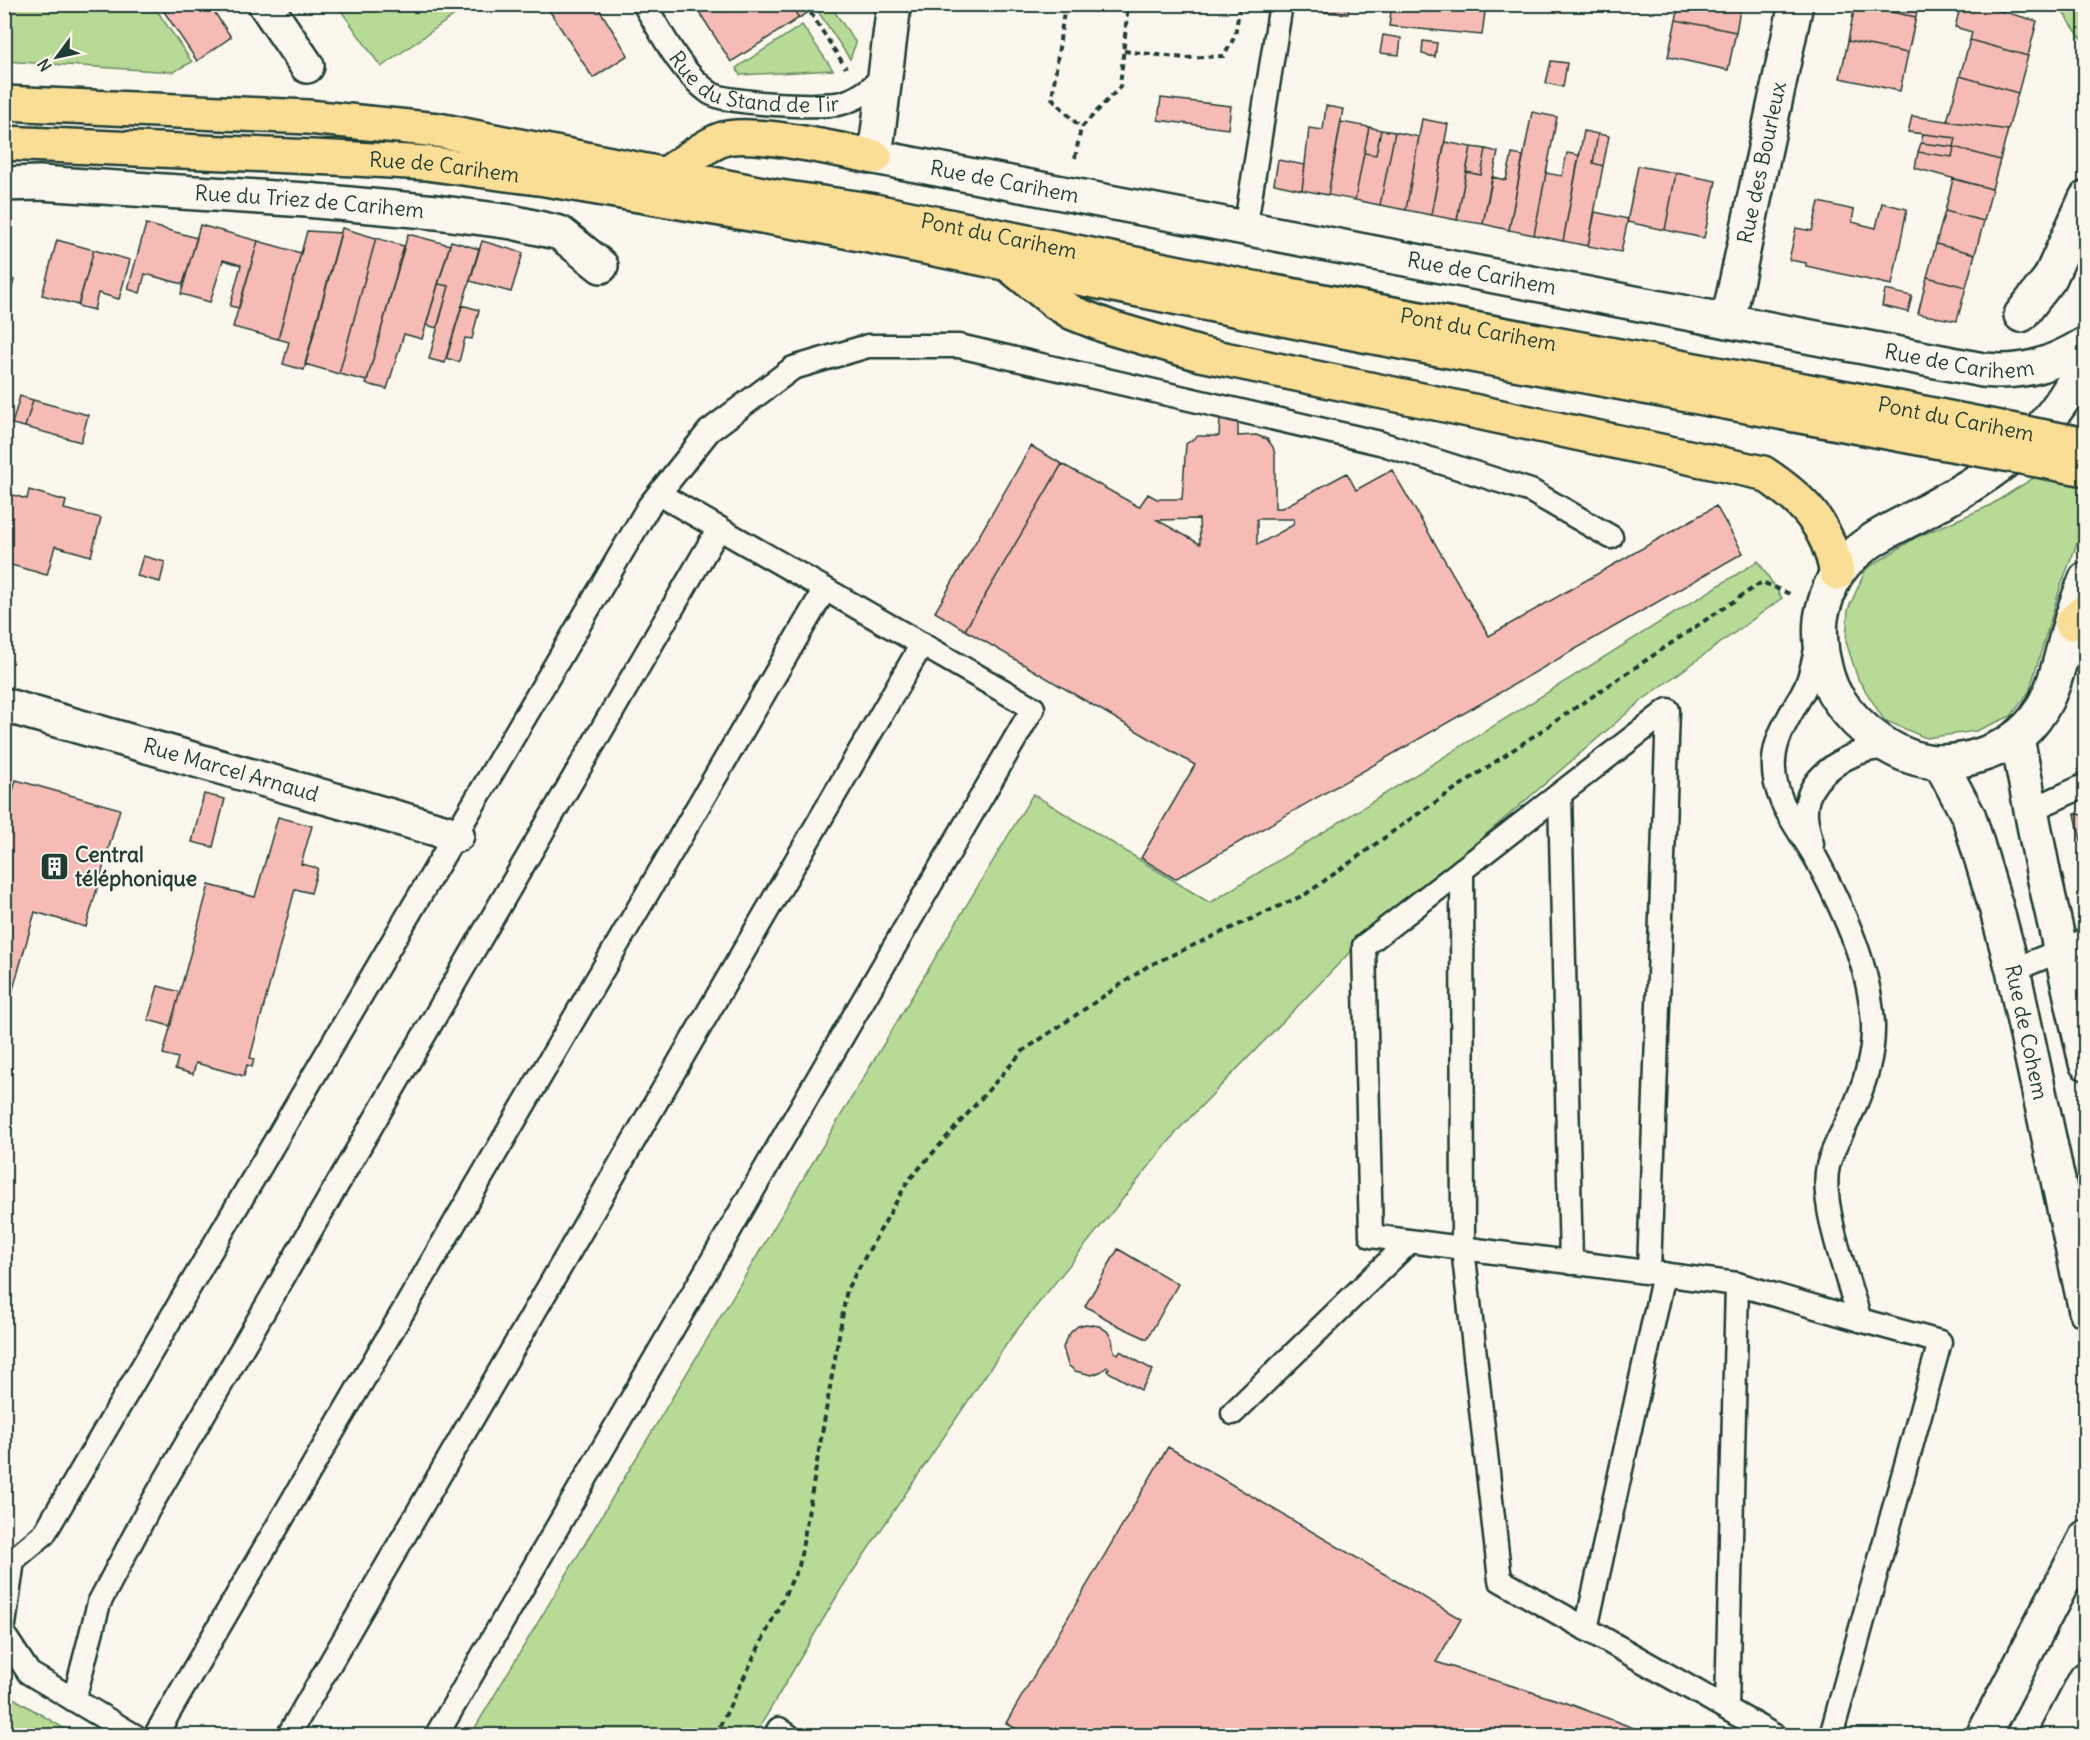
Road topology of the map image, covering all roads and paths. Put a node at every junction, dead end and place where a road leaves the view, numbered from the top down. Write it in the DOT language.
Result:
graph roads {
  1 [pos="265,4"];
  2 [pos="644,4"];
  3 [pos="805,4"];
  4 [pos="894,4"];
  5 [pos="1065,4"];
  6 [pos="1128,4"];
  7 [pos="1240,4"];
  8 [pos="1281,4"];
  9 [pos="1796,4"];
  10 [pos="1124,51"];
  11 [pos="307,66"];
  12 [pos="886,72"];
  13 [pos="863,94"];
  14 [pos="4,104"];
  15 [pos="1081,128"];
  16 [pos="4,143"];
  17 [pos="875,158"];
  18 [pos="666,174"];
  19 [pos="4,184"];
  20 [pos="1066,194"];
  21 [pos="2085,198"];
  22 [pos="874,224"];
  23 [pos="1245,230"];
  24 [pos="1004,261"];
  25 [pos="601,266"];
  26 [pos="1256,301"];
  27 [pos="2021,315"];
  28 [pos="1728,321"];
  29 [pos="2085,344"];
  30 [pos="2085,356"];
  31 [pos="2085,445"];
  32 [pos="2085,470"];
  33 [pos="659,494"];
  34 [pos="718,528"];
  35 [pos="1611,537"];
  36 [pos="1837,573"];
  37 [pos="2085,579"];
  38 [pos="825,589"];
  39 [pos="1800,598"];
  40 [pos="2078,616"];
  41 [pos="1820,636"];
  42 [pos="922,644"];
  43 [pos="4,705"];
  44 [pos="2017,738"];
  45 [pos="1893,749"];
  46 [pos="1940,762"];
  47 [pos="2085,784"];
  48 [pos="1560,794"];
  49 [pos="2031,810"];
  50 [pos="457,835"];
  51 [pos="1816,860"];
  52 [pos="1462,870"];
  53 [pos="2074,946"];
  54 [pos="2013,970"];
  55 [pos="2085,1063"];
  56 [pos="1409,1242"];
  57 [pos="1463,1248"];
  58 [pos="2080,1257"];
  59 [pos="1571,1263"];
  60 [pos="1657,1273"];
  61 [pos="1737,1284"];
  62 [pos="2085,1311"];
  63 [pos="1860,1320"];
  64 [pos="1233,1413"];
  65 [pos="2084,1544"];
  66 [pos="9,1562"];
  67 [pos="4,1625"];
  68 [pos="1586,1629"];
  69 [pos="4,1635"];
  70 [pos="2085,1679"];
  71 [pos="74,1700"];
  72 [pos="1727,1708"];
  73 [pos="135,1736"];
  74 [pos="155,1736"];
  75 [pos="288,1736"];
  76 [pos="436,1736"];
  77 [pos="715,1736"];
  78 [pos="775,1736"];
  79 [pos="789,1736"];
  80 [pos="1774,1736"];
  81 [pos="1831,1736"];
  82 [pos="1983,1736"];
  83 [pos="2056,1736"];
  1 -- 11 [label="street"];
  2 -- 13 [label="lane, Rue du Stand de Tir"];
  3 -- 13 [label="path"];
  4 -- 12 [label="street"];
  5 -- 15 [label="path"];
  6 -- 10 [label="path"];
  7 -- 10 [label="path"];
  8 -- 23 [label="lane"];
  9 -- 28 [label="street, Rue des Bourleux"];
  10 -- 15 [label="path"];
  12 -- 13 [label="lane, Rue du Stand de Tir"];
  12 -- 17 [label="street"];
  14 -- 18 [label="main road, Rue de Carihem"];
  15 -- 20 [label="path"];
  16 -- 22 [label="main road, Rue de Carihem"];
  17 -- 18 [label="main road"];
  17 -- 20 [label="street, Rue de Carihem"];
  18 -- 22 [label="main road, Rue de Carihem"];
  19 -- 25 [label="street, Rue du Triez de Carihem"];
  20 -- 23 [label="street, Rue de Carihem"];
  21 -- 27 [label="street"];
  22 -- 24 [label="main road, Pont du Carihem"];
  22 -- 26 [label="main road, Pont du Carihem"];
  23 -- 28 [label="street, Rue de Carihem"];
  24 -- 26 [label="main road, Pont du Carihem"];
  24 -- 36 [label="main road"];
  26 -- 31 [label="main road, Pont du Carihem, bridge"];
  26 -- 32 [label="main road, Pont du Carihem, bridge"];
  28 -- 29 [label="street, Rue de Carihem"];
  30 -- 36 [label="street"];
  33 -- 34 [label="lane"];
  33 -- 35 [label="lane"];
  33 -- 50 [label="lane"];
  34 -- 38 [label="lane"];
  34 -- 71 [label="lane"];
  36 -- 41 [label="street"];
  37 -- 40 [label="street"];
  38 -- 42 [label="lane"];
  38 -- 74 [label="lane"];
  39 -- 77 [label="path"];
  40 -- 44 [label="street"];
  41 -- 45 [label="street"];
  41 -- 51 [label="lane"];
  42 -- 75 [label="lane"];
  42 -- 76 [label="lane"];
  43 -- 50 [label="street, Rue Marcel Arnaud"];
  44 -- 46 [label="street"];
  44 -- 49 [label="street"];
  45 -- 46 [label="street"];
  45 -- 51 [label="lane"];
  46 -- 54 [label="street, Rue de Cohem"];
  47 -- 49 [label="lane"];
  48 -- 52 [label="lane"];
  48 -- 59 [label="lane"];
  48 -- 60 [label="lane"];
  49 -- 53 [label="street"];
  50 -- 66 [label="lane"];
  51 -- 63 [label="lane"];
  52 -- 56 [label="lane"];
  52 -- 57 [label="lane"];
  53 -- 54 [label="lane"];
  53 -- 55 [label="street"];
  54 -- 58 [label="street, Rue de Cohem"];
  56 -- 57 [label="lane"];
  56 -- 64 [label="lane"];
  57 -- 59 [label="lane"];
  57 -- 68 [label="lane"];
  58 -- 62 [label="street, Rue de Cohem"];
  59 -- 60 [label="lane"];
  60 -- 61 [label="lane"];
  60 -- 68 [label="lane"];
  61 -- 63 [label="lane"];
  61 -- 72 [label="lane"];
  63 -- 81 [label="lane"];
  65 -- 82 [label="street"];
  66 -- 67 [label="lane"];
  68 -- 72 [label="lane"];
  69 -- 71 [label="lane"];
  70 -- 83 [label="street"];
  71 -- 73 [label="lane"];
  72 -- 80 [label="lane"];
  78 -- 79 [label="lane"];
}
